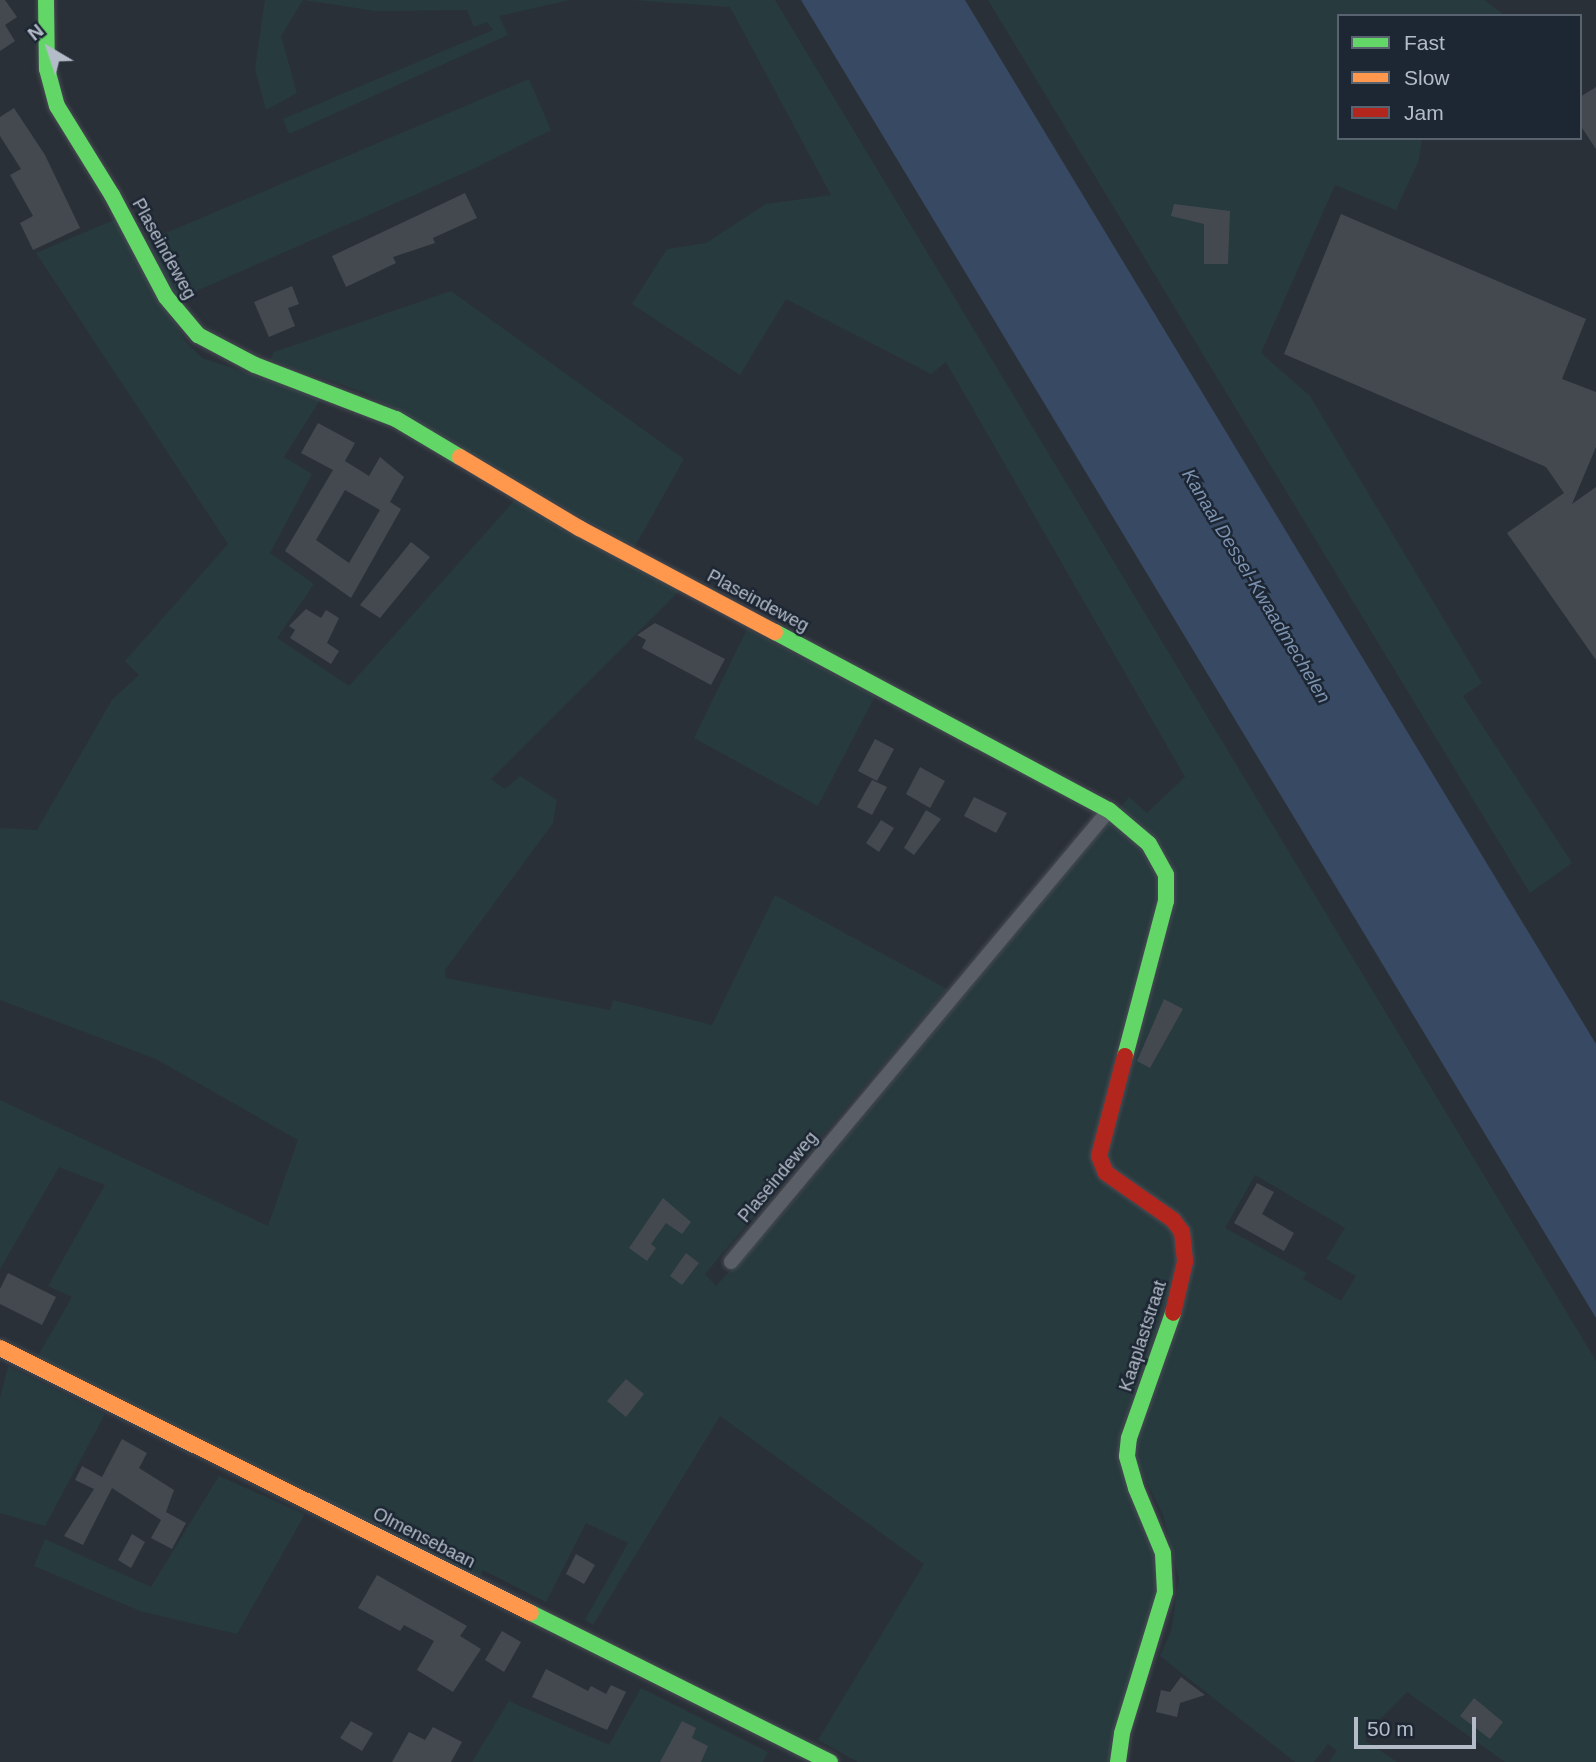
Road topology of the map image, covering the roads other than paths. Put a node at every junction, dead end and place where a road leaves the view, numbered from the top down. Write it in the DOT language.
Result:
graph roads {
  1 [pos="46,0"];
  2 [pos="1109,810"];
  3 [pos="731,1262"];
  4 [pos="0,1348"];
  5 [pos="830,1762"];
  6 [pos="1118,1762"];
  1 -- 2 [label="street, Plaseindeweg"];
  2 -- 3 [label="street, Plaseindeweg"];
  2 -- 6 [label="street, Kaaplaststraat"];
  4 -- 5 [label="street, Olmensebaan"];
}
